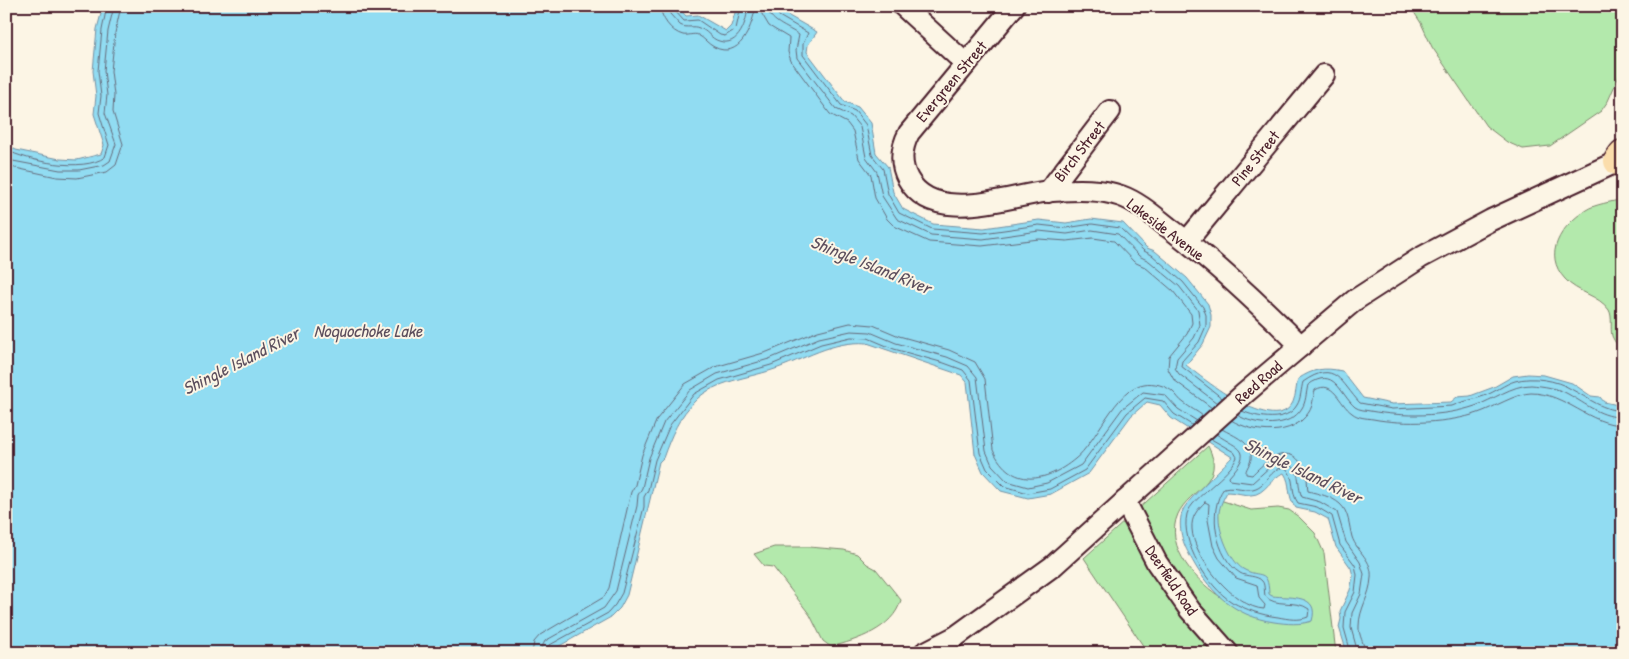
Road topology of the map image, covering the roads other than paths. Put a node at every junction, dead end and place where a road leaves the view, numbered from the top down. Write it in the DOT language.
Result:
graph roads {
  1 [pos="903,6"];
  2 [pos="1014,6"];
  3 [pos="966,64"];
  4 [pos="1324,75"];
  5 [pos="1110,111"];
  6 [pos="1621,158"];
  7 [pos="902,161"];
  8 [pos="1048,192"];
  9 [pos="1187,241"];
  10 [pos="1301,346"];
  11 [pos="1125,502"];
  12 [pos="924,653"];
  13 [pos="1228,653"];
  1 -- 3 [label="street"];
  2 -- 3 [label="street, Evergreen Street"];
  3 -- 7 [label="street, Evergreen Street"];
  4 -- 9 [label="street, Pine Street"];
  5 -- 8 [label="street, Birch Street"];
  6 -- 10 [label="street, Reed Road"];
  7 -- 8 [label="street, Lakeside Avenue"];
  8 -- 9 [label="street, Lakeside Avenue"];
  9 -- 10 [label="street, Lakeside Avenue"];
  10 -- 11 [label="street, Reed Road"];
  11 -- 12 [label="street, Reed Road"];
  11 -- 13 [label="street, Deerfield Road"];
}
